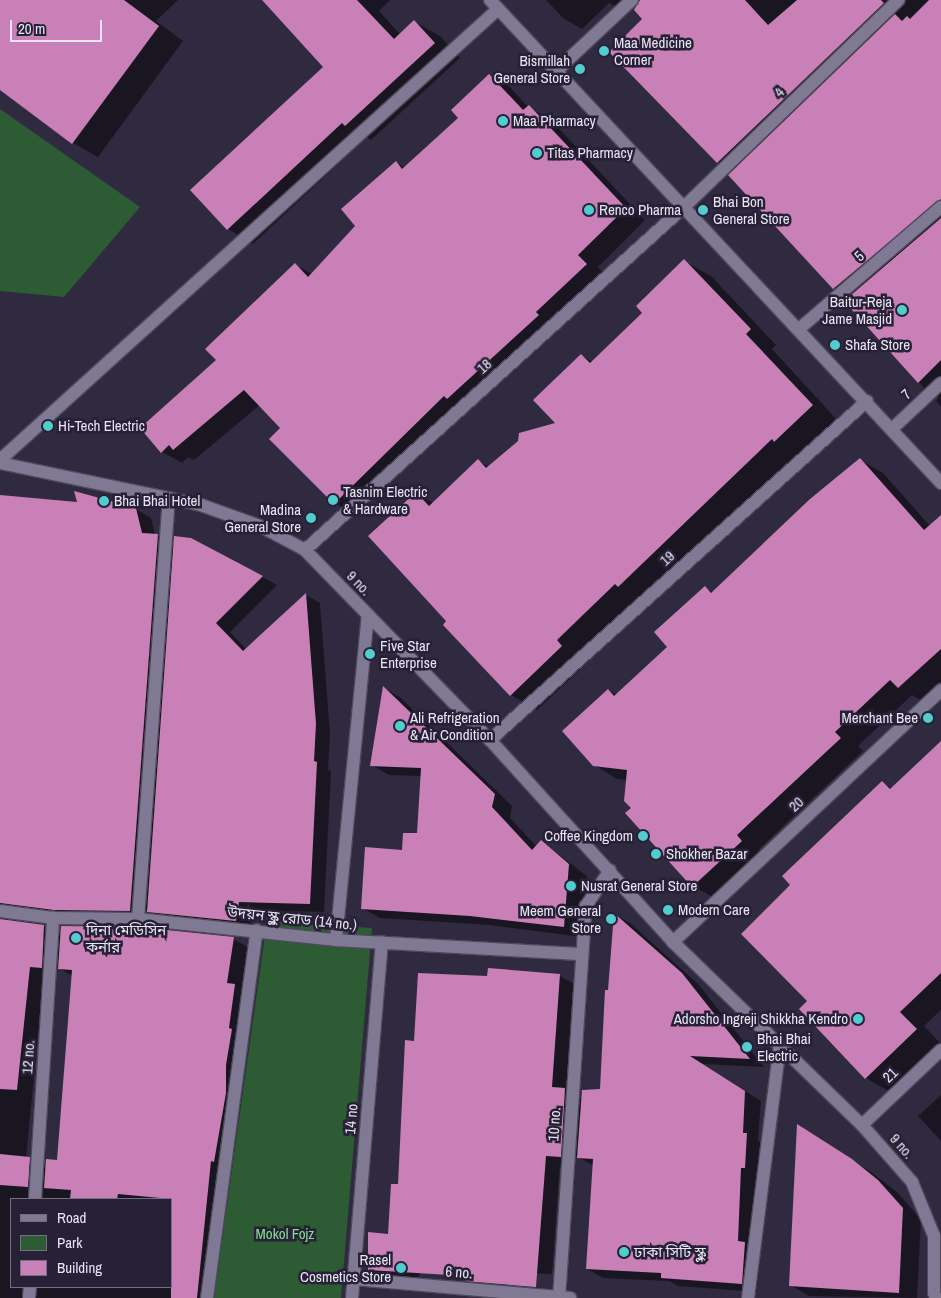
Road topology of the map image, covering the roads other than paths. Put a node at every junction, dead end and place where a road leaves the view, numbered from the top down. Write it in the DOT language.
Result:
graph roads {
  1 [pos="632,0"];
  2 [pos="898,0"];
  3 [pos="494,4"];
  4 [pos="556,71"];
  5 [pos="684,207"];
  6 [pos="941,207"];
  7 [pos="799,329"];
  8 [pos="941,383"];
  9 [pos="867,400"];
  10 [pos="892,429"];
  11 [pos="0,462"];
  12 [pos="941,483"];
  13 [pos="168,498"];
  14 [pos="305,550"];
  15 [pos="368,615"];
  16 [pos="941,690"];
  17 [pos="490,740"];
  18 [pos="610,870"];
  19 [pos="0,911"];
  20 [pos="53,918"];
  21 [pos="138,919"];
  22 [pos="257,930"];
  23 [pos="336,940"];
  24 [pos="382,942"];
  25 [pos="674,942"];
  26 [pos="582,954"];
  27 [pos="780,1046"];
  28 [pos="941,1050"];
  29 [pos="862,1125"];
  30 [pos="35,1198"];
  31 [pos="354,1279"];
  32 [pos="207,1298"];
  33 [pos="352,1298"];
  34 [pos="563,1298"];
  35 [pos="748,1298"];
  36 [pos="936,1298"];
  1 -- 4 [label="street"];
  2 -- 5 [label="street, 4"];
  3 -- 4 [label="street"];
  3 -- 11 [label="street"];
  4 -- 5 [label="street"];
  5 -- 7 [label="street"];
  5 -- 14 [label="street, 18"];
  6 -- 7 [label="street, 5"];
  7 -- 9 [label="street"];
  8 -- 10 [label="street, 7"];
  9 -- 10 [label="street"];
  9 -- 17 [label="street, 19"];
  10 -- 12 [label="street"];
  11 -- 13 [label="street, 9 no."];
  13 -- 14 [label="street, 9 no."];
  13 -- 21 [label="street"];
  14 -- 15 [label="street, 9 no."];
  15 -- 17 [label="street, 9 no."];
  15 -- 23 [label="street"];
  16 -- 25 [label="street, 20"];
  17 -- 18 [label="street, 9 no."];
  18 -- 25 [label="street, 9 no."];
  18 -- 26 [label="street"];
  19 -- 20 [label="street, উদয়ন স্কুল রোড (14 no.)"];
  20 -- 21 [label="street, উদয়ন স্কুল রোড (14 no.)"];
  20 -- 30 [label="street, 12 no."];
  21 -- 22 [label="street, উদয়ন স্কুল রোড (14 no.)"];
  22 -- 23 [label="street, উদয়ন স্কুল রোড (14 no.)"];
  22 -- 32 [label="street"];
  23 -- 24 [label="street, উদয়ন স্কুল রোড (14 no.)"];
  24 -- 26 [label="street, উদয়ন স্কুল রোড (14 no.)"];
  24 -- 31 [label="street, 14 no"];
  25 -- 27 [label="street, 9 no."];
  26 -- 34 [label="street, 10 no."];
  27 -- 29 [label="street, 9 no."];
  27 -- 35 [label="street"];
  28 -- 29 [label="street, 21"];
  29 -- 36 [label="street, 9 no."];
  31 -- 33 [label="street, 14 no"];
  31 -- 34 [label="street, 6 no."];
}
